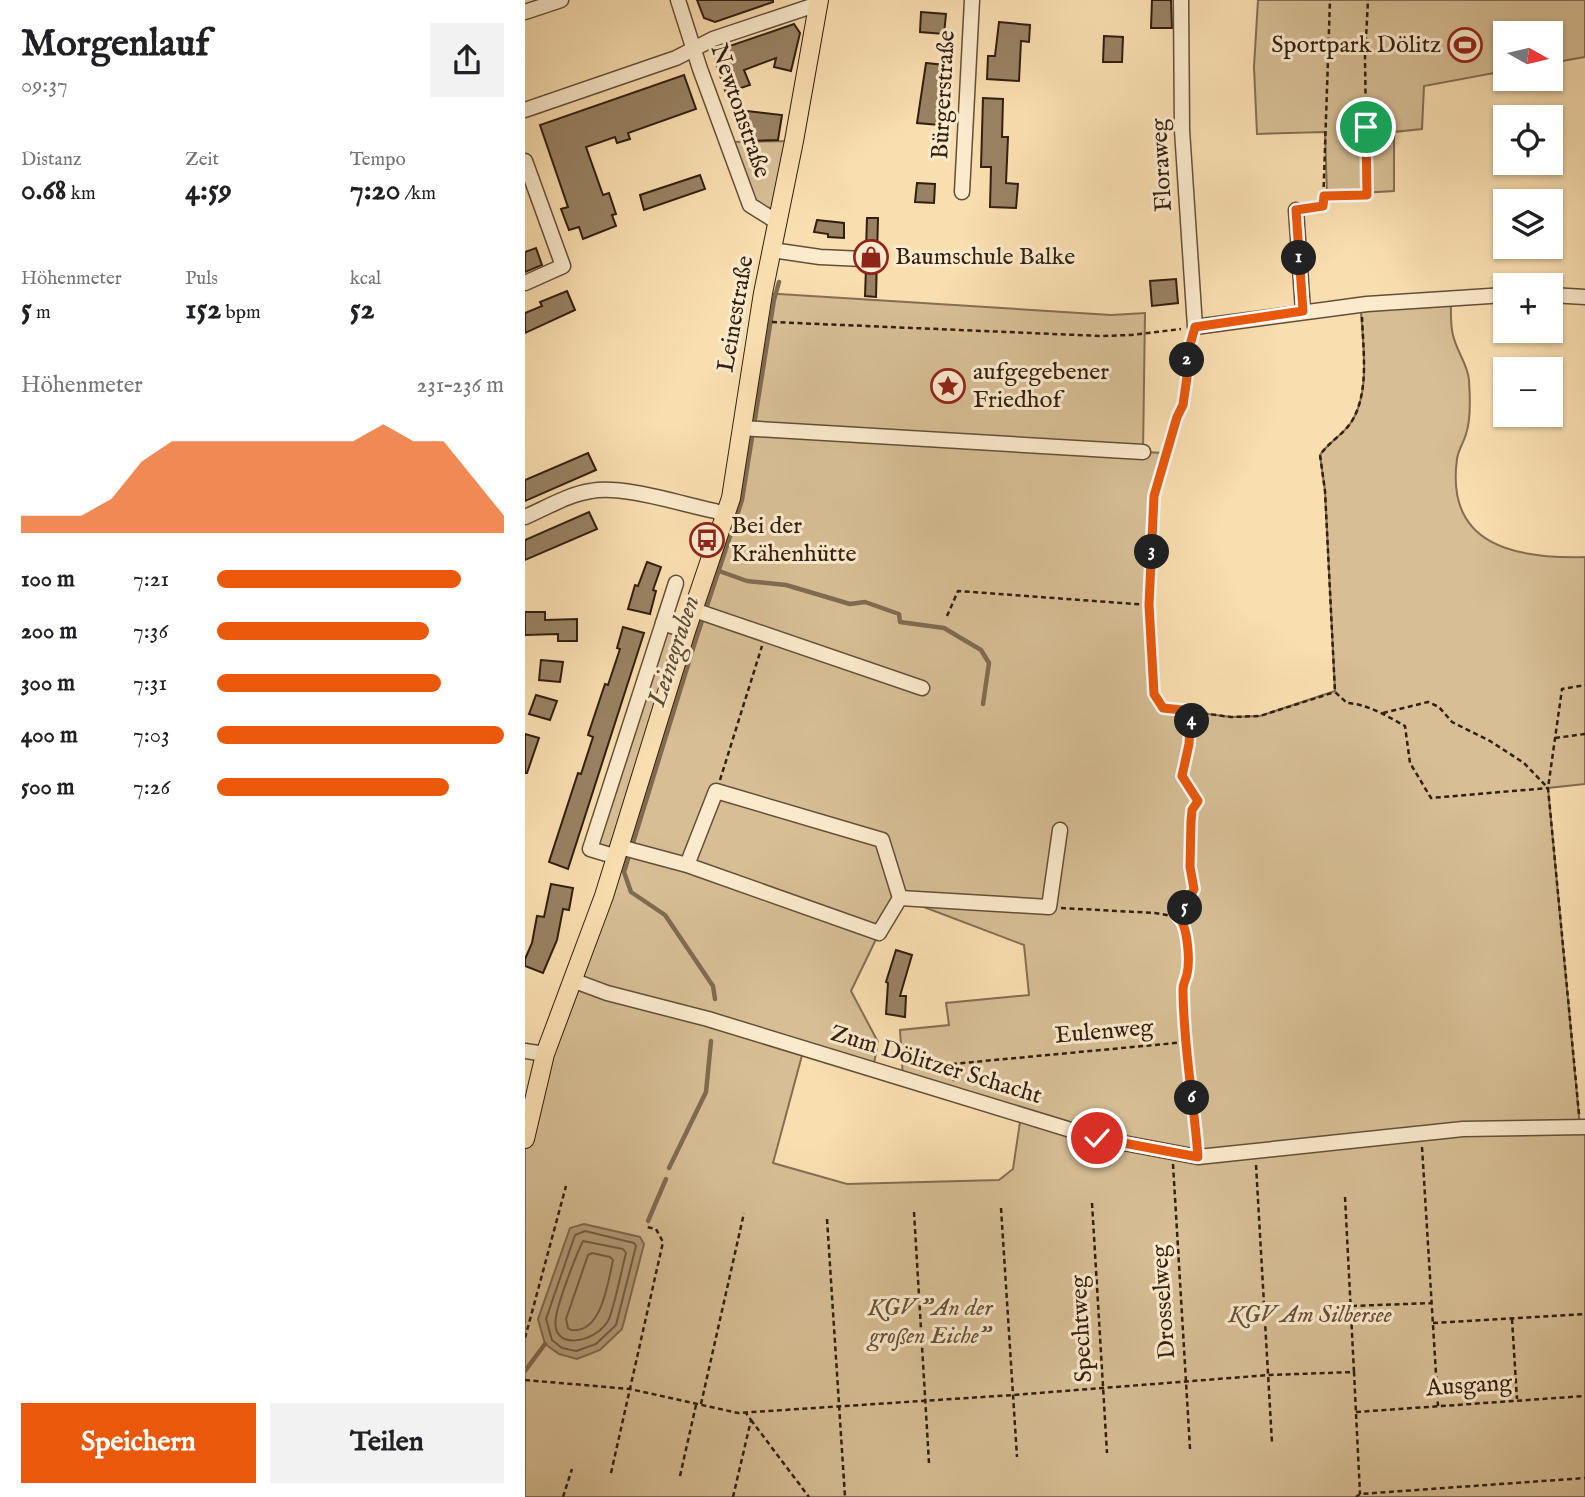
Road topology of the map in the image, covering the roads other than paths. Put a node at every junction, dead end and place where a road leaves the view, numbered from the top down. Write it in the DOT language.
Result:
graph roads {
  1 [pos="561,0"];
  2 [pos="678,0"];
  3 [pos="972,0"];
  4 [pos="1181,0"];
  5 [pos="818,2"];
  6 [pos="525,12"];
  7 [pos="694,49"];
  8 [pos="525,110"];
  9 [pos="525,162"];
  10 [pos="962,192"];
  11 [pos="1296,210"];
  12 [pos="778,222"];
  13 [pos="772,250"];
  14 [pos="863,259"];
  15 [pos="525,283"];
  16 [pos="1563,295"];
  17 [pos="1493,296"];
  18 [pos="1585,296"];
  19 [pos="1303,311"];
  20 [pos="749,429"];
  21 [pos="1143,452"];
  22 [pos="726,516"];
  23 [pos="525,517"];
  24 [pos="676,583"];
  25 [pos="701,613"];
  26 [pos="663,623"];
  27 [pos="686,631"];
  28 [pos="922,688"];
  29 [pos="626,738"];
  30 [pos="651,745"];
  31 [pos="1060,830"];
  32 [pos="625,851"];
  33 [pos="687,865"];
  34 [pos="900,898"];
  35 [pos="572,980"];
  36 [pos="525,1051"];
  37 [pos="545,1054"];
  38 [pos="1583,1127"];
  39 [pos="525,1139"];
  1 -- 6 [label="street"];
  2 -- 7 [label="street, Newtonstraße"];
  3 -- 10 [label="street, Bürgerstraße"];
  4 -- 19 [label="street, Floraweg"];
  5 -- 7 [label="street"];
  5 -- 12 [label="main road, Leinestraße"];
  7 -- 8 [label="street"];
  7 -- 12 [label="street, Newtonstraße"];
  9 -- 15 [label="street"];
  11 -- 19 [label="street"];
  12 -- 13 [label="main road, Leinestraße"];
  13 -- 14 [label="street"];
  13 -- 20 [label="main road, Leinestraße"];
  16 -- 18 [label="street"];
  17 -- 19 [label="street"];
  20 -- 21 [label="street"];
  20 -- 22 [label="main road, Leinestraße"];
  22 -- 23 [label="street"];
  22 -- 25 [label="main road, Leinestraße"];
  24 -- 26 [label="street"];
  25 -- 27 [label="main road, Leinestraße"];
  25 -- 28 [label="street"];
  26 -- 27 [label="street"];
  26 -- 29 [label="street"];
  27 -- 30 [label="main road, Leinestraße"];
  29 -- 30 [label="street"];
  29 -- 32 [label="street"];
  30 -- 32 [label="main road, Leinestraße"];
  31 -- 34 [label="street"];
  32 -- 33 [label="street"];
  32 -- 35 [label="main road, Leinestraße"];
  33 -- 34 [label="street"];
  33 -- 34 [label="street"];
  35 -- 37 [label="main road, Leinestraße"];
  35 -- 38 [label="street, Zum Dölitzer Schacht"];
  36 -- 37 [label="street"];
  37 -- 39 [label="main road, Leinestraße"];
}
